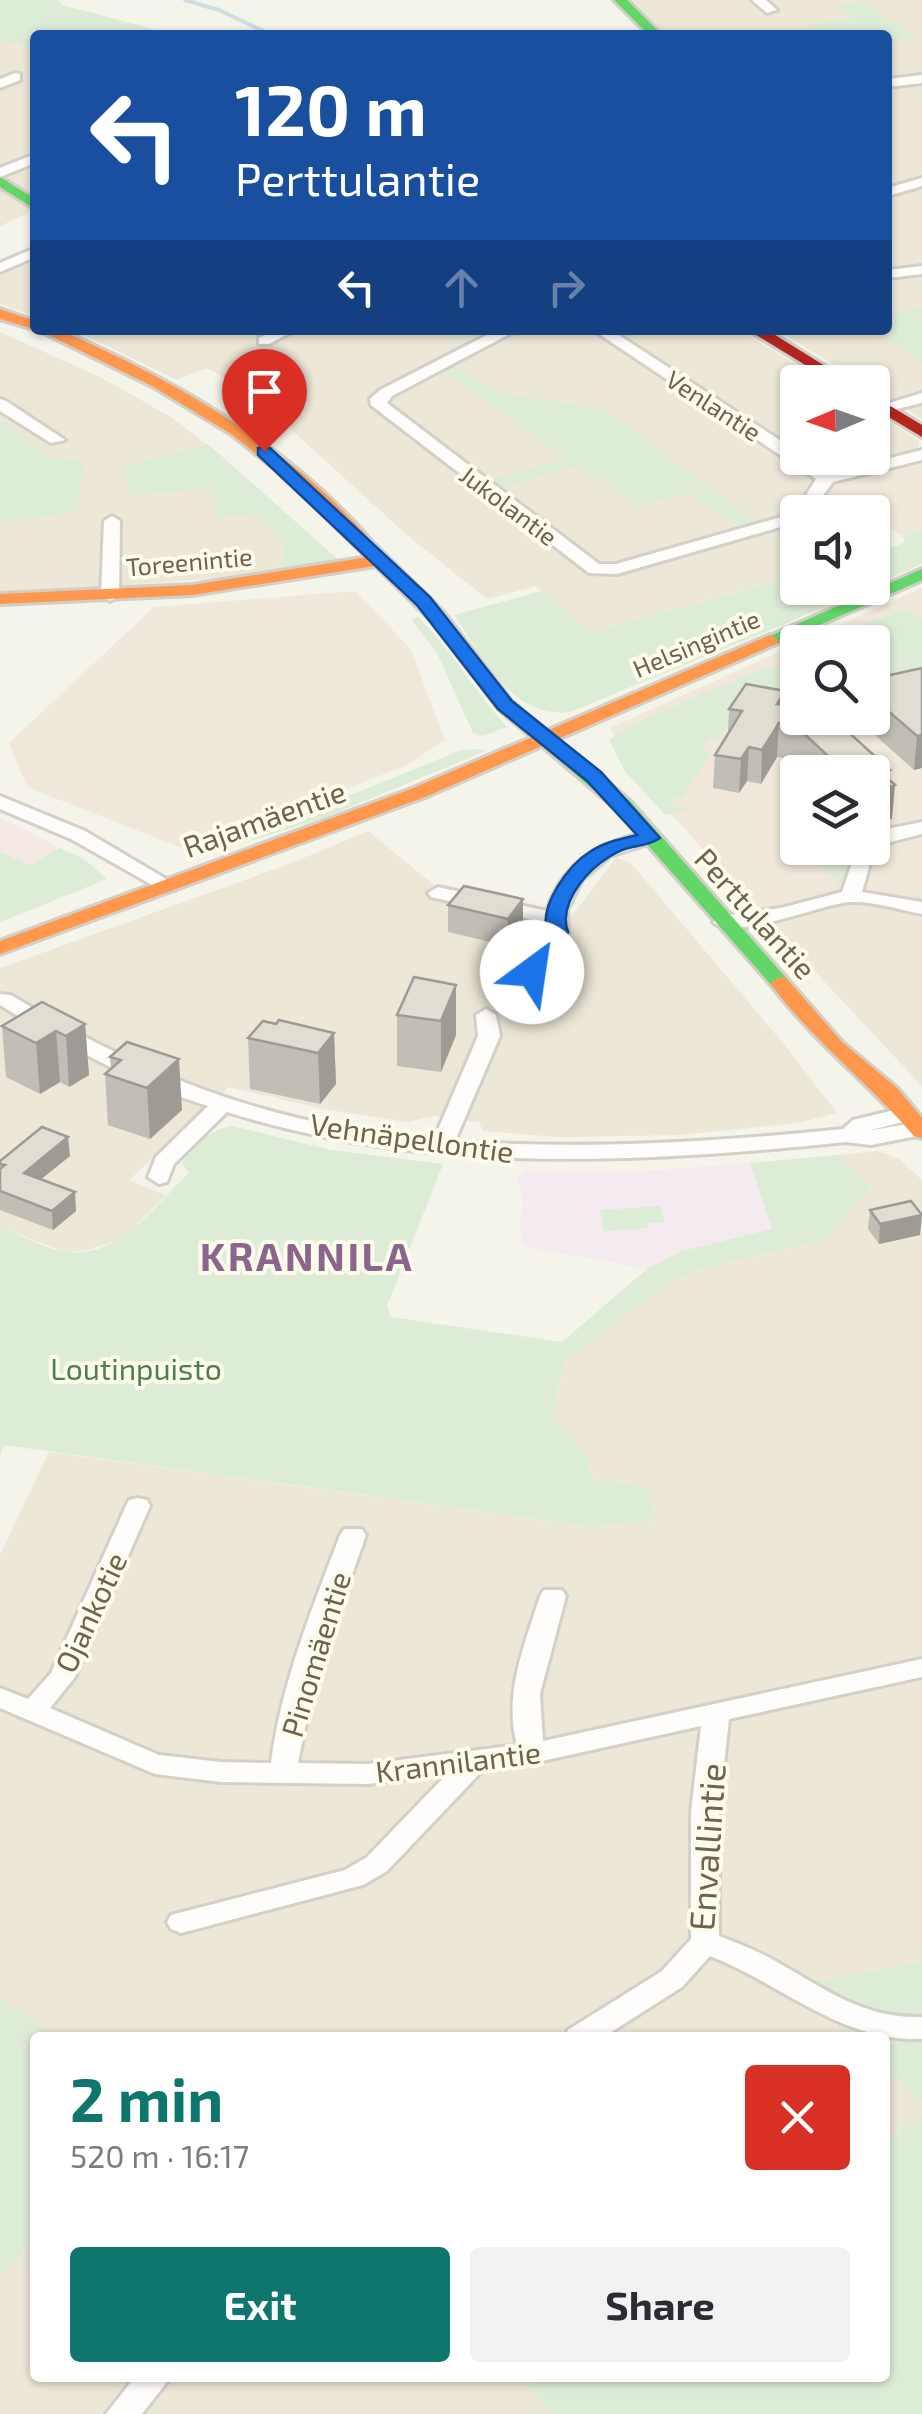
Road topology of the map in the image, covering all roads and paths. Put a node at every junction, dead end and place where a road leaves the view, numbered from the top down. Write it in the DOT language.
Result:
graph roads {
  1 [pos="758,0"];
  2 [pos="626,1"];
  3 [pos="771,10"];
  4 [pos="652,30"];
  5 [pos="15,77"];
  6 [pos="922,80"];
  7 [pos="892,83"];
  8 [pos="0,84"];
  9 [pos="30,160"];
  10 [pos="0,173"];
  11 [pos="0,182"];
  12 [pos="914,185"];
  13 [pos="922,195"];
  14 [pos="30,201"];
  15 [pos="30,254"];
  16 [pos="0,268"];
  17 [pos="922,270"];
  18 [pos="892,274"];
  19 [pos="0,314"];
  20 [pos="30,324"];
  21 [pos="58,335"];
  22 [pos="276,335"];
  23 [pos="499,335"];
  24 [pos="609,335"];
  25 [pos="764,335"];
  26 [pos="264,341"];
  27 [pos="815,365"];
  28 [pos="922,398"];
  29 [pos="890,402"];
  30 [pos="0,404"];
  31 [pos="890,412"];
  32 [pos="922,432"];
  33 [pos="57,440"];
  34 [pos="922,455"];
  35 [pos="827,479"];
  36 [pos="815,495"];
  37 [pos="112,521"];
  38 [pos="780,521"];
  39 [pos="382,560"];
  40 [pos="922,574"];
  41 [pos="110,596"];
  42 [pos="0,599"];
  43 [pos="546,738"];
  44 [pos="0,802"];
  45 [pos="922,828"];
  46 [pos="890,836"];
  47 [pos="650,838"];
  48 [pos="862,865"];
  49 [pos="168,886"];
  50 [pos="438,893"];
  51 [pos="852,896"];
  52 [pos="922,908"];
  53 [pos="553,918"];
  54 [pos="727,926"];
  55 [pos="0,948"];
  56 [pos="532,972"];
  57 [pos="4,999"];
  58 [pos="486,1015"];
  59 [pos="222,1104"];
  60 [pos="907,1125"];
  61 [pos="442,1144"];
  62 [pos="922,1160"];
  63 [pos="159,1177"];
  64 [pos="138,1506"];
  65 [pos="353,1536"];
  66 [pos="552,1596"];
  67 [pos="922,1668"];
  68 [pos="0,1697"];
  69 [pos="32,1712"];
  70 [pos="716,1714"];
  71 [pos="533,1753"];
  72 [pos="474,1763"];
  73 [pos="283,1774"];
  74 [pos="180,1922"];
  75 [pos="705,1942"];
  76 [pos="922,2028"];
  77 [pos="588,2032"];
  78 [pos="150,2382"];
  79 [pos="122,2414"];
  1 -- 3 [label="street"];
  2 -- 4 [label="street"];
  5 -- 8 [label="street"];
  6 -- 7 [label="street"];
  9 -- 10 [label="street"];
  11 -- 14 [label="street"];
  12 -- 13 [label="street"];
  15 -- 16 [label="street"];
  17 -- 18 [label="street"];
  19 -- 20 [label="street"];
  21 -- 39 [label="street, Perttulantie"];
  22 -- 26 [label="street"];
  23 -- 38 [label="street, Jukolantie"];
  24 -- 35 [label="street, Venlantie"];
  25 -- 27 [label="street"];
  28 -- 29 [label="street"];
  30 -- 33 [label="street"];
  31 -- 32 [label="street"];
  34 -- 35 [label="street"];
  35 -- 36 [label="street, Jukolantie"];
  37 -- 41 [label="street"];
  39 -- 41 [label="street, Toreenintie"];
  39 -- 43 [label="street, Perttulantie"];
  40 -- 43 [label="street, Helsingintie"];
  41 -- 42 [label="street, Toreenintie"];
  43 -- 47 [label="street, Perttulantie"];
  43 -- 49 [label="street, Rajamäentie"];
  44 -- 49 [label="street"];
  45 -- 46 [label="street"];
  47 -- 53 [label="street"];
  47 -- 54 [label="street, Perttulantie"];
  48 -- 51 [label="street"];
  49 -- 55 [label="street, Rajamäentie"];
  50 -- 53 [label="street"];
  51 -- 52 [label="street"];
  51 -- 54 [label="street"];
  53 -- 56 [label="street"];
  54 -- 60 [label="street, Perttulantie"];
  57 -- 59 [label="street, Vehnäpellontie"];
  58 -- 61 [label="street"];
  59 -- 61 [label="street, Vehnäpellontie"];
  59 -- 63 [label="street"];
  60 -- 61 [label="street, Vehnäpellontie"];
  60 -- 62 [label="street, Perttulantie"];
  64 -- 69 [label="street, Ojankotie"];
  65 -- 73 [label="street, Pinomäentie"];
  66 -- 71 [label="street"];
  67 -- 70 [label="street, Krannilantie"];
  68 -- 69 [label="street, Krannilantie"];
  69 -- 73 [label="street, Krannilantie"];
  70 -- 71 [label="street, Krannilantie"];
  70 -- 75 [label="street, Envallintie"];
  71 -- 72 [label="street, Krannilantie"];
  72 -- 73 [label="street, Krannilantie"];
  72 -- 74 [label="street"];
  75 -- 76 [label="street"];
  75 -- 77 [label="street, Envallintie"];
  78 -- 79 [label="street"];
}
